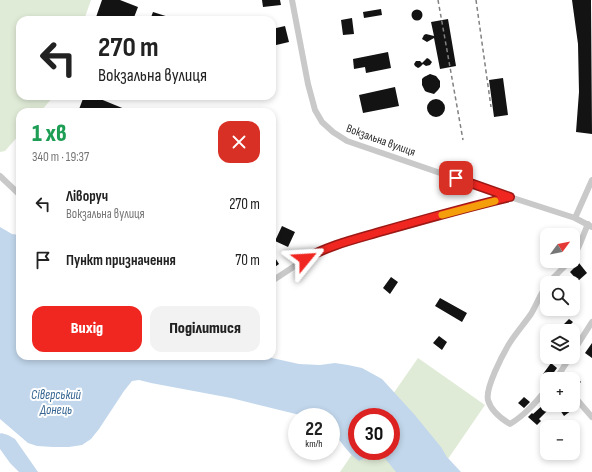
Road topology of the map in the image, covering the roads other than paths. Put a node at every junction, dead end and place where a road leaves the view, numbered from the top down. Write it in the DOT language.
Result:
graph roads {
  1 [pos="292,0"];
  2 [pos="0,176"];
  3 [pos="592,180"];
  4 [pos="16,191"];
  5 [pos="510,197"];
  6 [pos="575,218"];
  7 [pos="590,225"];
  8 [pos="580,246"];
  9 [pos="563,268"];
  10 [pos="556,276"];
  11 [pos="276,279"];
  12 [pos="540,296"];
  13 [pos="592,322"];
  14 [pos="580,341"];
  15 [pos="540,397"];
  16 [pos="580,403"];
  17 [pos="592,417"];
  1 -- 5 [label="street, Вокзальна вулиця"];
  2 -- 4 [label="street"];
  3 -- 6 [label="street"];
  5 -- 6 [label="street, Вокзальна вулиця"];
  5 -- 11 [label="street"];
  6 -- 7 [label="street, Вокзальна вулиця"];
  7 -- 8 [label="street"];
  9 -- 10 [label="street"];
  12 -- 15 [label="street"];
  13 -- 14 [label="street"];
  16 -- 17 [label="street"];
}
